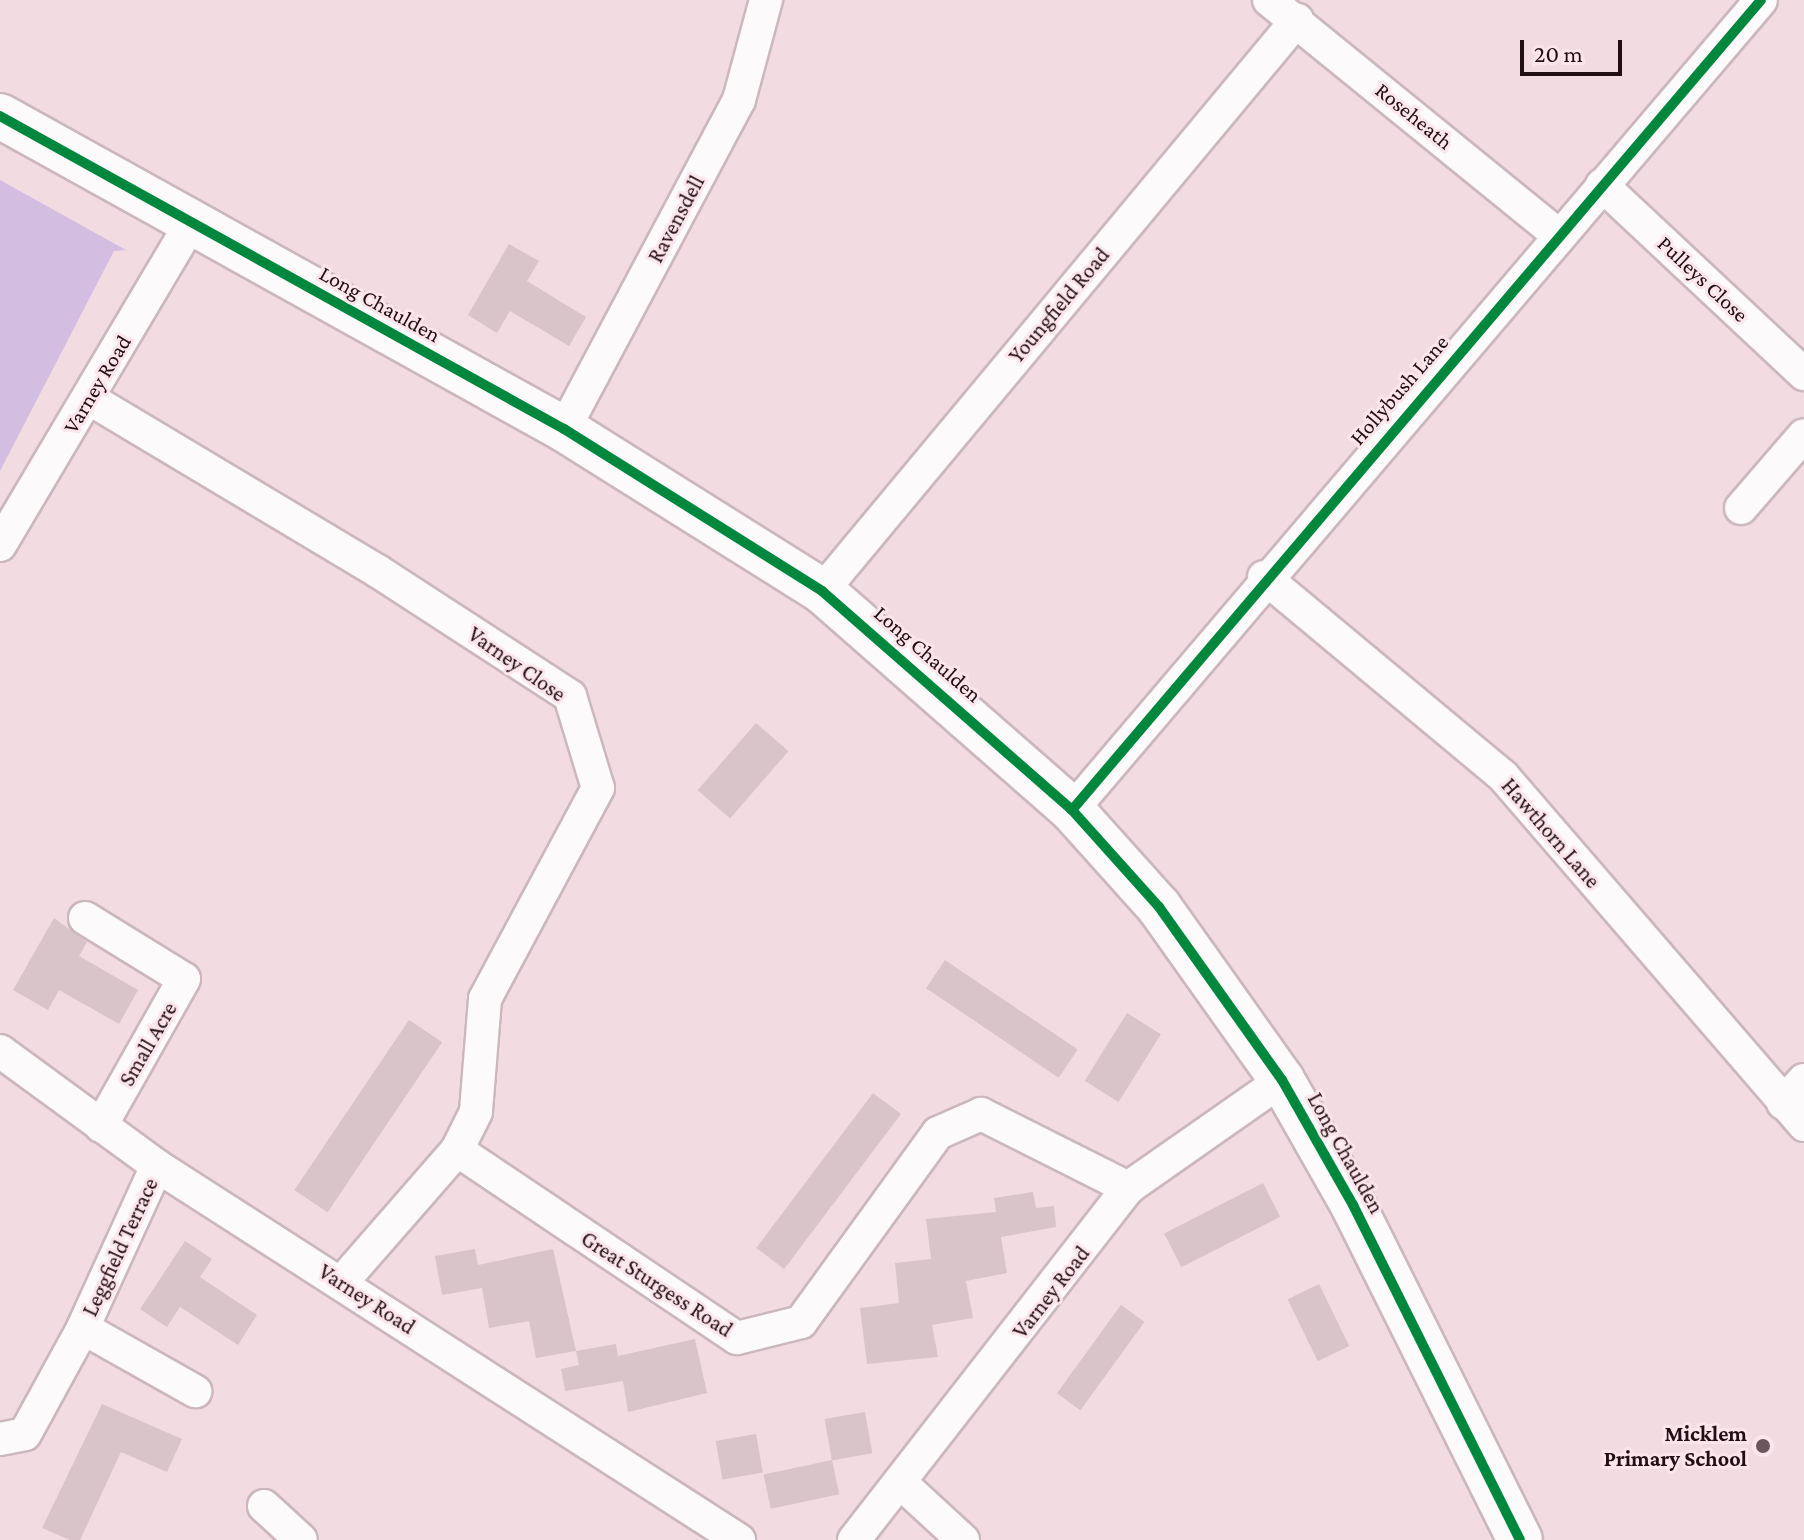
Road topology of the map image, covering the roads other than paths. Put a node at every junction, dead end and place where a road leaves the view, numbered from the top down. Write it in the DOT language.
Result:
graph roads {
  1 [pos="766,0"];
  2 [pos="1269,0"];
  3 [pos="1761,0"];
  4 [pos="1297,20"];
  5 [pos="0,116"];
  6 [pos="1602,185"];
  7 [pos="192,222"];
  8 [pos="1558,235"];
  9 [pos="1804,374"];
  10 [pos="90,399"];
  11 [pos="564,429"];
  12 [pos="1804,435"];
  13 [pos="1741,508"];
  14 [pos="0,545"];
  15 [pos="1264,577"];
  16 [pos="822,591"];
  17 [pos="1072,810"];
  18 [pos="85,918"];
  19 [pos="0,1051"];
  20 [pos="1282,1080"];
  21 [pos="1797,1102"];
  22 [pos="101,1126"];
  23 [pos="457,1150"];
  24 [pos="157,1166"];
  25 [pos="1128,1188"];
  26 [pos="342,1282"];
  27 [pos="83,1328"];
  28 [pos="195,1391"];
  29 [pos="0,1439"];
  30 [pos="902,1484"];
  31 [pos="264,1506"];
  32 [pos="301,1540"];
  33 [pos="739,1540"];
  34 [pos="854,1540"];
  35 [pos="963,1540"];
  36 [pos="1520,1540"];
  1 -- 11 [label="street, Ravensdell"];
  2 -- 4 [label="street, Roseheath"];
  3 -- 6 [label="street, Hollybush Lane"];
  4 -- 8 [label="street, Roseheath"];
  4 -- 16 [label="street, Youngfield Road"];
  5 -- 7 [label="street, Long Chaulden"];
  6 -- 8 [label="street, Hollybush Lane"];
  6 -- 9 [label="street, Pulleys Close"];
  7 -- 10 [label="street, Varney Road"];
  7 -- 11 [label="street, Long Chaulden"];
  8 -- 15 [label="street, Hollybush Lane"];
  10 -- 14 [label="street, Varney Road"];
  10 -- 23 [label="street, Varney Close"];
  11 -- 16 [label="street, Long Chaulden"];
  12 -- 13 [label="street"];
  15 -- 17 [label="street, Hollybush Lane"];
  15 -- 21 [label="street, Hawthorn Lane"];
  16 -- 17 [label="street, Long Chaulden"];
  17 -- 20 [label="street, Long Chaulden"];
  18 -- 22 [label="street, Small Acre"];
  19 -- 22 [label="street, Varney Road"];
  20 -- 25 [label="street, Varney Road"];
  20 -- 36 [label="street, Long Chaulden"];
  22 -- 24 [label="street, Varney Road"];
  23 -- 25 [label="street, Great Sturgess Road"];
  23 -- 26 [label="street"];
  24 -- 26 [label="street, Varney Road"];
  24 -- 27 [label="street, Leggfield Terrace"];
  25 -- 30 [label="street, Varney Road"];
  26 -- 33 [label="street, Varney Road"];
  27 -- 28 [label="street, Leggfield Terrace"];
  27 -- 29 [label="street, Leggfield Terrace"];
  30 -- 34 [label="street, Varney Road"];
  30 -- 35 [label="street"];
  31 -- 32 [label="street"];
}
